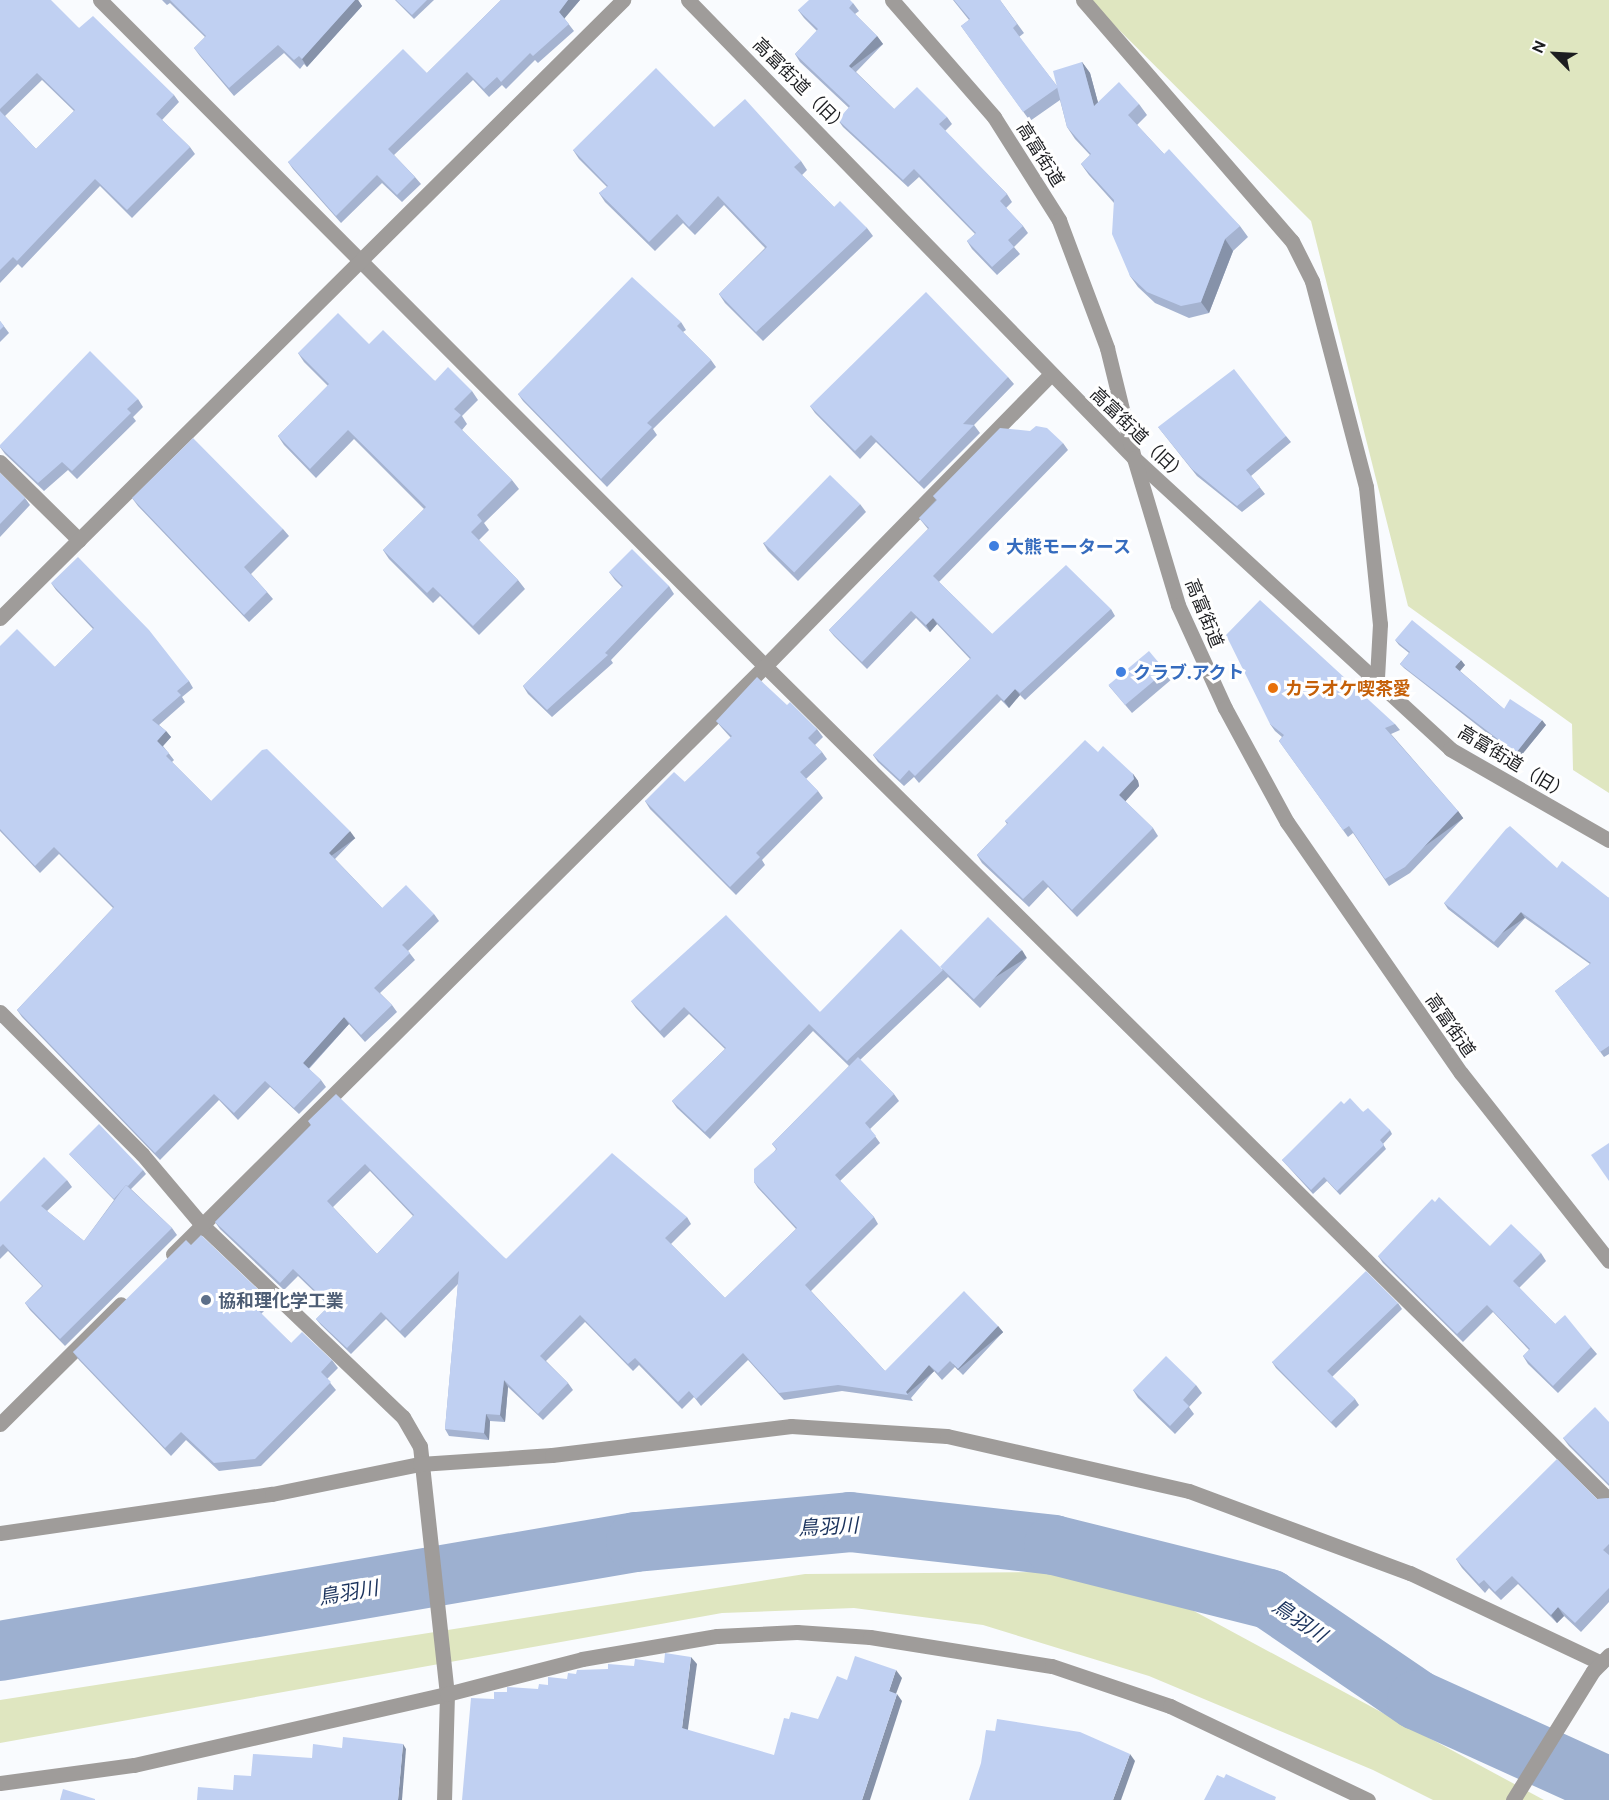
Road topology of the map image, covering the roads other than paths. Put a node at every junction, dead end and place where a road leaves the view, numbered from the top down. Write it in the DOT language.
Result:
graph roads {
  1 [pos="100,0"];
  2 [pos="623,0"];
  3 [pos="688,0"];
  4 [pos="892,0"];
  5 [pos="1083,0"];
  6 [pos="361,260"];
  7 [pos="1050,375"];
  8 [pos="1134,458"];
  9 [pos="0,462"];
  10 [pos="79,540"];
  11 [pos="0,618"];
  12 [pos="765,666"];
  13 [pos="1377,678"];
  14 [pos="1609,840"];
  15 [pos="0,1012"];
  16 [pos="202,1225"];
  17 [pos="1609,1261"];
  18 [pos="162,1264"];
  19 [pos="130,1296"];
  20 [pos="0,1424"];
  21 [pos="421,1472"];
  22 [pos="1609,1500"];
  23 [pos="0,1533"];
  24 [pos="1601,1663"];
  25 [pos="446,1688"];
  26 [pos="0,1783"];
  27 [pos="444,1800"];
  28 [pos="1368,1800"];
  29 [pos="1513,1800"];
  1 -- 6 [label="street"];
  2 -- 6 [label="street"];
  3 -- 7 [label="street, 高富街道（旧）"];
  4 -- 8 [label="street, 高富街道"];
  5 -- 13 [label="street"];
  6 -- 10 [label="street"];
  6 -- 12 [label="street"];
  7 -- 8 [label="street, 高富街道（旧）"];
  7 -- 12 [label="street"];
  8 -- 13 [label="street, 高富街道（旧）"];
  8 -- 17 [label="street, 高富街道"];
  9 -- 10 [label="street"];
  10 -- 11 [label="street"];
  12 -- 16 [label="street"];
  12 -- 22 [label="street"];
  13 -- 14 [label="street, 高富街道（旧）"];
  15 -- 16 [label="street"];
  16 -- 18 [label="street"];
  16 -- 21 [label="street"];
  19 -- 20 [label="street"];
  21 -- 23 [label="street"];
  21 -- 24 [label="street"];
  21 -- 25 [label="street"];
  24 -- 29 [label="street"];
  25 -- 26 [label="street"];
  25 -- 27 [label="street"];
  25 -- 28 [label="street"];
}
